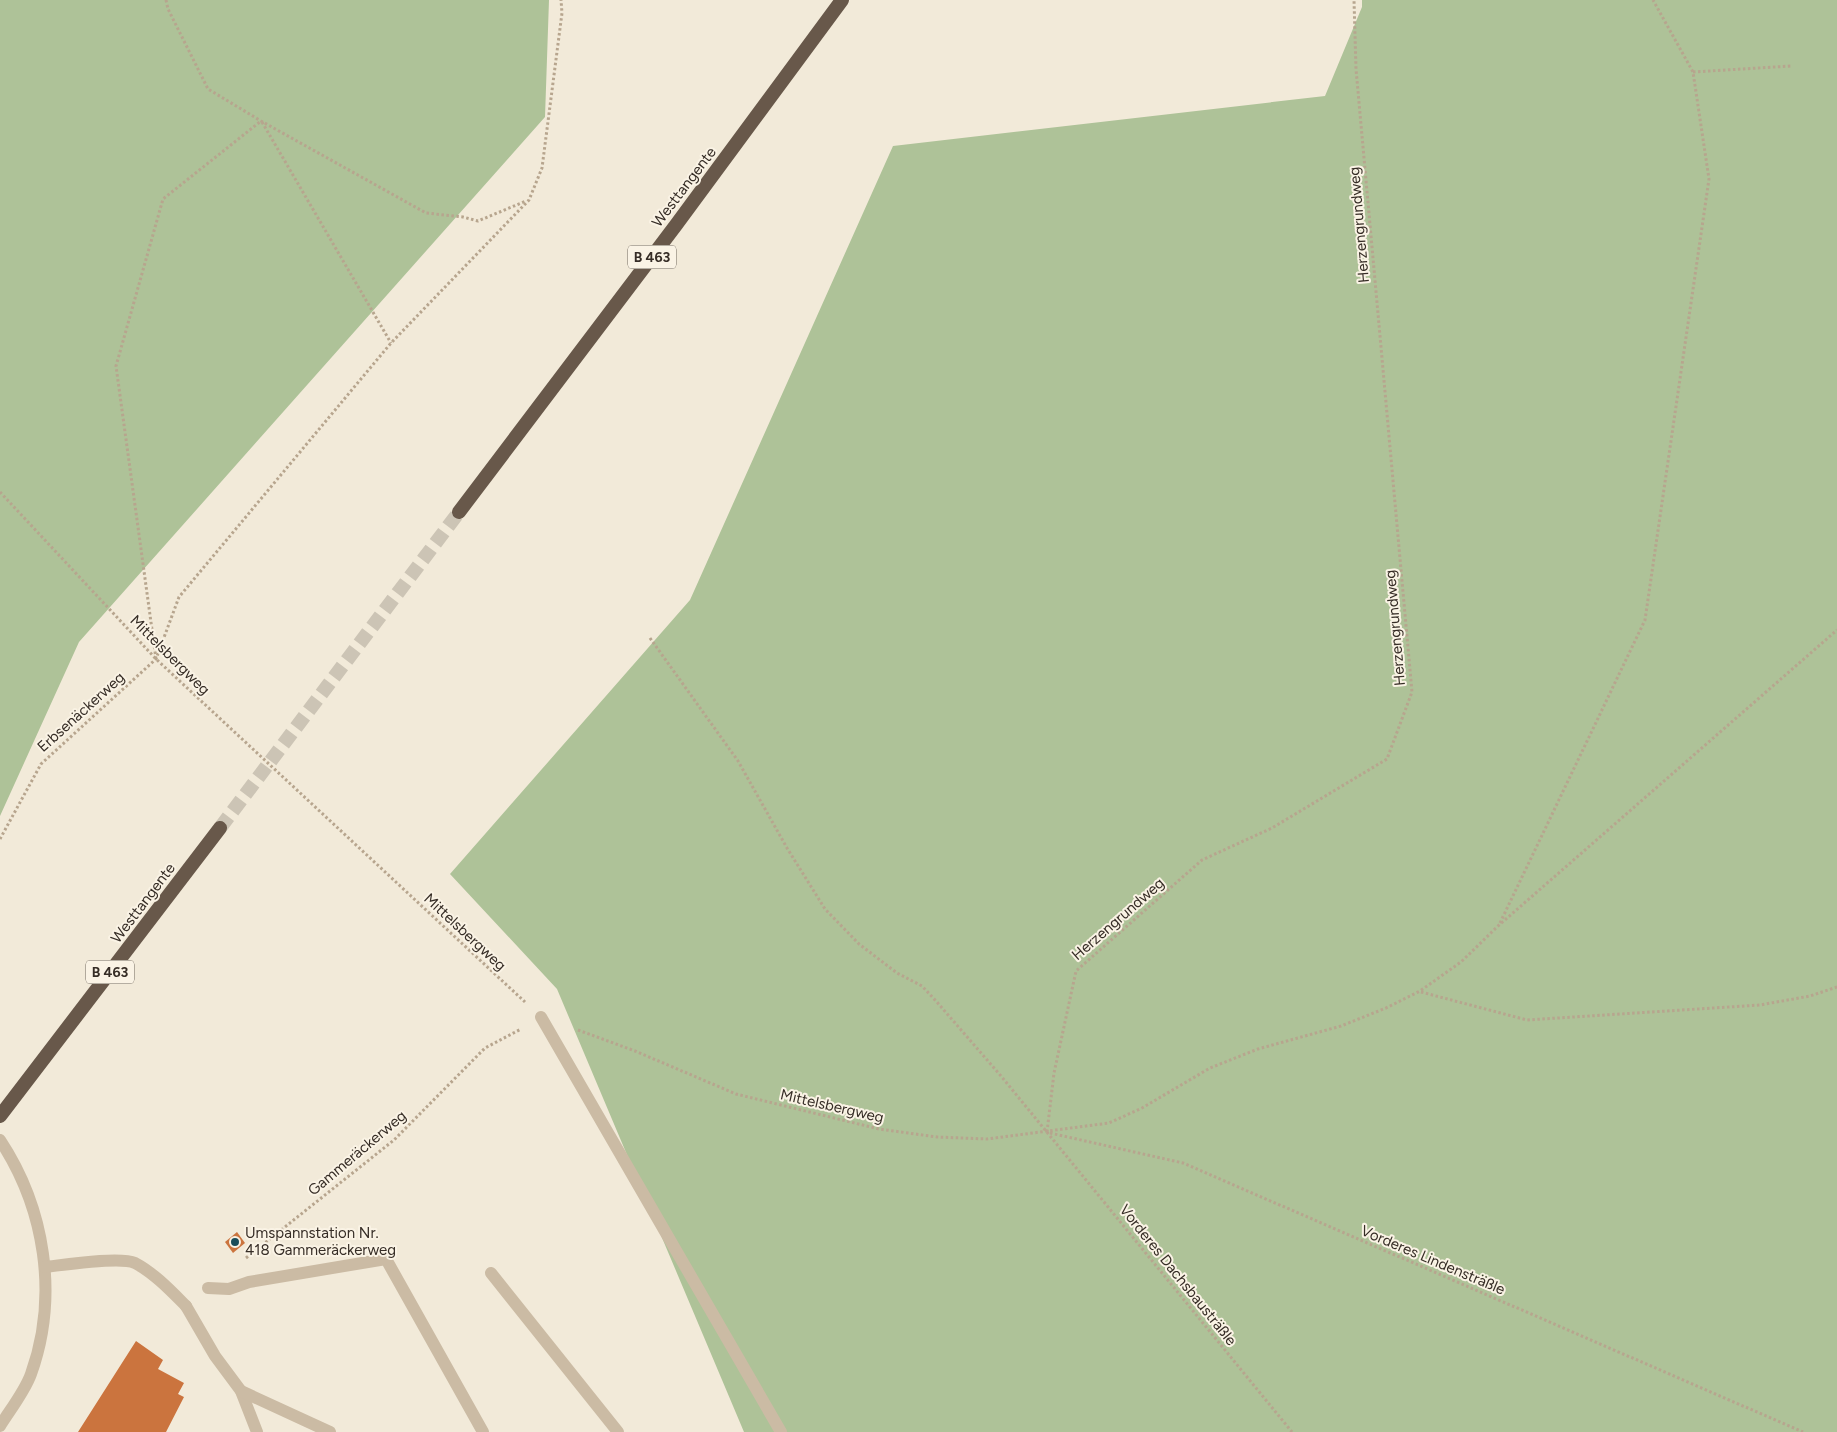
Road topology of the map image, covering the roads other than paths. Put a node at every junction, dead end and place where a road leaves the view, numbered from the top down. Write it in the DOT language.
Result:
graph roads {
  1 [pos="842,0"];
  2 [pos="459,512"];
  3 [pos="220,828"];
  4 [pos="541,1017"];
  5 [pos="0,1116"];
  6 [pos="0,1140"];
  7 [pos="45,1267"];
  8 [pos="491,1273"];
  9 [pos="208,1288"];
  10 [pos="242,1391"];
  11 [pos="0,1426"];
  12 [pos="257,1432"];
  13 [pos="330,1432"];
  14 [pos="482,1432"];
  15 [pos="618,1432"];
  16 [pos="780,1432"];
  1 -- 2 [label="highway, Westtangente / B 463"];
  3 -- 5 [label="highway, Westtangente / B 463"];
  4 -- 16 [label="street"];
  6 -- 7 [label="street"];
  7 -- 10 [label="street"];
  7 -- 11 [label="street"];
  8 -- 15 [label="street"];
  9 -- 14 [label="street"];
  10 -- 12 [label="street"];
  10 -- 13 [label="street"];
}
